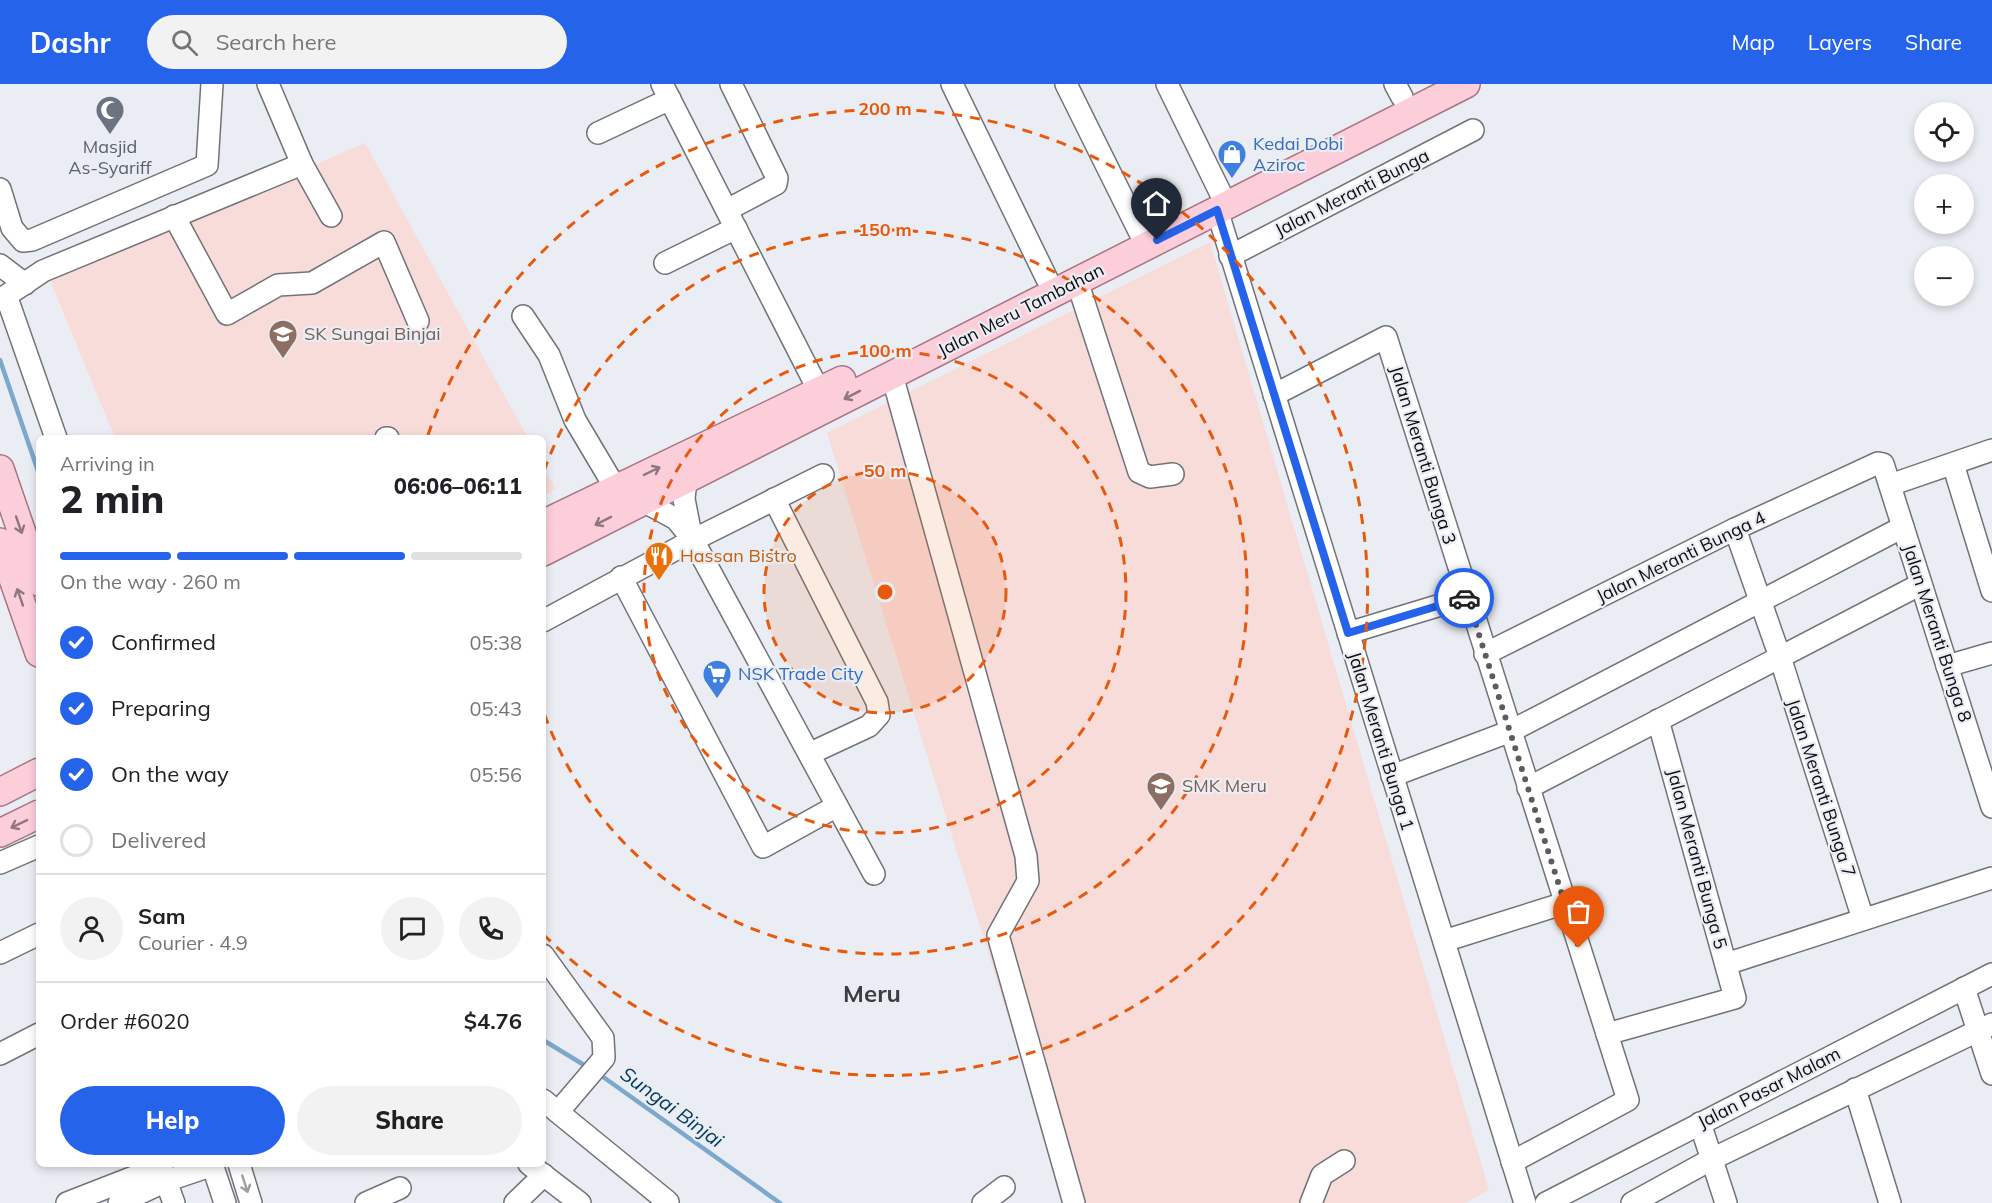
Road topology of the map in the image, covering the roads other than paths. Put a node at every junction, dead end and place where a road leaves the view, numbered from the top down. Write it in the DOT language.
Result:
graph roads {
  1 [pos="212,84"];
  2 [pos="268,84"];
  3 [pos="731,84"];
  4 [pos="952,84"];
  5 [pos="1066,84"];
  6 [pos="1167,84"];
  7 [pos="1426,84"];
  8 [pos="1466,84"];
  9 [pos="1398,90"];
  10 [pos="666,91"];
  11 [pos="1473,130"];
  12 [pos="598,133"];
  13 [pos="303,164"];
  14 [pos="0,189"];
  15 [pos="1219,201"];
  16 [pos="174,216"];
  17 [pos="331,216"];
  18 [pos="731,219"];
  19 [pos="1140,232"];
  20 [pos="1230,256"];
  21 [pos="665,263"];
  22 [pos="0,265"];
  23 [pos="1047,279"];
  24 [pos="1077,281"];
  25 [pos="25,284"];
  26 [pos="3,299"];
  27 [pos="523,316"];
  28 [pos="418,321"];
  29 [pos="892,375"];
  30 [pos="819,391"];
  31 [pos="1274,395"];
  32 [pos="55,435"];
  33 [pos="1992,450"];
  34 [pos="1878,463"];
  35 [pos="1953,464"];
  36 [pos="0,470"];
  37 [pos="1173,474"];
  38 [pos="823,475"];
  39 [pos="686,480"];
  40 [pos="1890,485"];
  41 [pos="616,489"];
  42 [pos="774,500"];
  43 [pos="643,501"];
  44 [pos="546,523"];
  45 [pos="1903,527"];
  46 [pos="1735,529"];
  47 [pos="693,540"];
  48 [pos="1,547"];
  49 [pos="546,550"];
  50 [pos="36,569"];
  51 [pos="621,578"];
  52 [pos="1921,584"];
  53 [pos="1992,591"];
  54 [pos="1467,597"];
  55 [pos="1761,602"];
  56 [pos="546,619"];
  57 [pos="1348,633"];
  58 [pos="36,645"];
  59 [pos="1992,652"];
  60 [pos="1485,654"];
  61 [pos="1779,657"];
  62 [pos="1947,666"];
  63 [pos="1658,720"];
  64 [pos="1511,731"];
  65 [pos="810,753"];
  66 [pos="36,771"];
  67 [pos="1392,776"];
  68 [pos="1528,788"];
  69 [pos="0,792"];
  70 [pos="837,806"];
  71 [pos="1992,807"];
  72 [pos="36,815"];
  73 [pos="0,833"];
  74 [pos="36,847"];
  75 [pos="0,863"];
  76 [pos="874,874"];
  77 [pos="1992,878"];
  78 [pos="1565,903"];
  79 [pos="1863,919"];
  80 [pos="36,935"];
  81 [pos="1443,941"];
  82 [pos="0,953"];
  83 [pos="546,959"];
  84 [pos="1726,964"];
  85 [pos="1992,974"];
  86 [pos="1964,988"];
  87 [pos="1985,1028"];
  88 [pos="1606,1034"];
  89 [pos="36,1036"];
  90 [pos="0,1054"];
  91 [pos="1992,1074"];
  92 [pos="1855,1089"];
  93 [pos="550,1106"];
  94 [pos="1700,1123"];
  95 [pos="1712,1159"];
  96 [pos="1344,1161"];
  97 [pos="1512,1161"];
  98 [pos="200,1167"];
  99 [pos="213,1167"];
  100 [pos="240,1167"];
  101 [pos="536,1170"];
  102 [pos="164,1173"];
  103 [pos="1004,1186"];
  104 [pos="399,1188"];
  105 [pos="1573,1197"];
  106 [pos="668,1202"];
  107 [pos="67,1203"];
  108 [pos="120,1203"];
  109 [pos="174,1203"];
  110 [pos="225,1203"];
  111 [pos="251,1203"];
  112 [pos="366,1203"];
  113 [pos="515,1203"];
  114 [pos="580,1203"];
  115 [pos="983,1203"];
  116 [pos="1074,1203"];
  117 [pos="1311,1203"];
  118 [pos="1525,1203"];
  119 [pos="1546,1203"];
  120 [pos="1632,1203"];
  121 [pos="1726,1203"];
  122 [pos="1890,1203"];
  1 -- 14 [label="street"];
  2 -- 13 [label="street"];
  3 -- 18 [label="street"];
  4 -- 23 [label="street"];
  5 -- 19 [label="street"];
  6 -- 15 [label="street, Jalan Meranti Bunga 1"];
  7 -- 9 [label="main road, Jalan Meru Tambahan"];
  8 -- 15 [label="main road, Jalan Meru Tambahan"];
  9 -- 15 [label="main road, Jalan Meru Tambahan"];
  10 -- 12 [label="street"];
  10 -- 18 [label="street"];
  11 -- 20 [label="street, Jalan Meranti Bunga"];
  13 -- 16 [label="street"];
  13 -- 17 [label="street"];
  15 -- 19 [label="main road, Jalan Meru Tambahan"];
  15 -- 20 [label="street, Jalan Meranti Bunga 1"];
  15 -- 24 [label="main road, Jalan Meru Tambahan"];
  16 -- 25 [label="street"];
  16 -- 28 [label="street"];
  18 -- 21 [label="street"];
  18 -- 30 [label="street"];
  19 -- 23 [label="main road, Jalan Meru Tambahan"];
  20 -- 31 [label="street, Jalan Meranti Bunga 1"];
  22 -- 25 [label="street"];
  23 -- 30 [label="main road, Jalan Meru Tambahan"];
  24 -- 29 [label="main road, Jalan Meru Tambahan"];
  24 -- 37 [label="street"];
  25 -- 26 [label="street"];
  26 -- 32 [label="street"];
  27 -- 41 [label="street"];
  29 -- 39 [label="main road, Jalan Meru Tambahan, one-way"];
  29 -- 116 [label="street"];
  41 -- 30 [label="main road, Jalan Meru Tambahan, one-way"];
  31 -- 54 [label="street, Jalan Meranti Bunga 3"];
  31 -- 57 [label="street, Jalan Meranti Bunga 1"];
  33 -- 35 [label="street"];
  34 -- 40 [label="street, Jalan Meranti Bunga 8"];
  34 -- 46 [label="street, Jalan Meranti Bunga 4"];
  35 -- 40 [label="street"];
  35 -- 53 [label="street"];
  36 -- 50 [label="main road, one-way"];
  38 -- 42 [label="street"];
  39 -- 43 [label="main road, Jalan Meru Tambahan"];
  39 -- 47 [label="street"];
  40 -- 45 [label="street, Jalan Meranti Bunga 8"];
  41 -- 44 [label="main road, Jalan Meru Tambahan"];
  42 -- 47 [label="street"];
  42 -- 65 [label="street"];
  43 -- 47 [label="street"];
  43 -- 49 [label="main road, Jalan Meru Tambahan, one-way"];
  45 -- 52 [label="street, Jalan Meranti Bunga 8"];
  45 -- 55 [label="street"];
  46 -- 55 [label="street, Jalan Meranti Bunga 7"];
  46 -- 60 [label="street, Jalan Meranti Bunga 4"];
  47 -- 51 [label="street"];
  47 -- 65 [label="street"];
  58 -- 48 [label="main road, one-way"];
  51 -- 56 [label="street"];
  51 -- 70 [label="street"];
  52 -- 61 [label="street"];
  52 -- 62 [label="street, Jalan Meranti Bunga 8"];
  54 -- 57 [label="street"];
  54 -- 60 [label="street, Jalan Meranti Bunga 3"];
  55 -- 61 [label="street, Jalan Meranti Bunga 7"];
  55 -- 64 [label="street"];
  57 -- 67 [label="street, Jalan Meranti Bunga 1"];
  59 -- 62 [label="street"];
  60 -- 64 [label="street, Jalan Meranti Bunga 3"];
  61 -- 63 [label="street"];
  61 -- 79 [label="street, Jalan Meranti Bunga 7"];
  62 -- 71 [label="street, Jalan Meranti Bunga 8"];
  63 -- 68 [label="street"];
  63 -- 84 [label="street, Jalan Meranti Bunga 5"];
  64 -- 67 [label="street"];
  64 -- 68 [label="street, Jalan Meranti Bunga 3"];
  65 -- 70 [label="street"];
  66 -- 69 [label="main road"];
  67 -- 81 [label="street, Jalan Meranti Bunga 1"];
  68 -- 78 [label="street, Jalan Meranti Bunga 3"];
  70 -- 76 [label="street"];
  72 -- 73 [label="main road, one-way"];
  74 -- 75 [label="street"];
  77 -- 79 [label="street"];
  78 -- 81 [label="street"];
  78 -- 88 [label="street, Jalan Meranti Bunga 3"];
  79 -- 84 [label="street"];
  80 -- 82 [label="street"];
  81 -- 97 [label="street, Jalan Meranti Bunga 1"];
  83 -- 93 [label="street"];
  84 -- 88 [label="street, Jalan Meranti Bunga 5"];
  85 -- 86 [label="street, Jalan Pasar Malam"];
  86 -- 87 [label="street"];
  86 -- 94 [label="street, Jalan Pasar Malam"];
  87 -- 91 [label="street"];
  87 -- 92 [label="street"];
  88 -- 97 [label="street, Jalan Meranti Bunga 3"];
  89 -- 90 [label="street"];
  92 -- 95 [label="street"];
  92 -- 122 [label="street"];
  93 -- 106 [label="street"];
  94 -- 95 [label="street"];
  94 -- 105 [label="street, Jalan Pasar Malam"];
  95 -- 120 [label="street"];
  95 -- 121 [label="street"];
  96 -- 117 [label="street"];
  97 -- 118 [label="street, Jalan Meranti Bunga 1"];
  98 -- 102 [label="street"];
  99 -- 110 [label="street"];
  100 -- 111 [label="street, one-way"];
  101 -- 113 [label="street"];
  101 -- 114 [label="street"];
  102 -- 107 [label="street"];
  102 -- 108 [label="street"];
  102 -- 109 [label="street"];
  103 -- 115 [label="street"];
  104 -- 112 [label="street"];
  105 -- 119 [label="street, Jalan Pasar Malam"];
}
